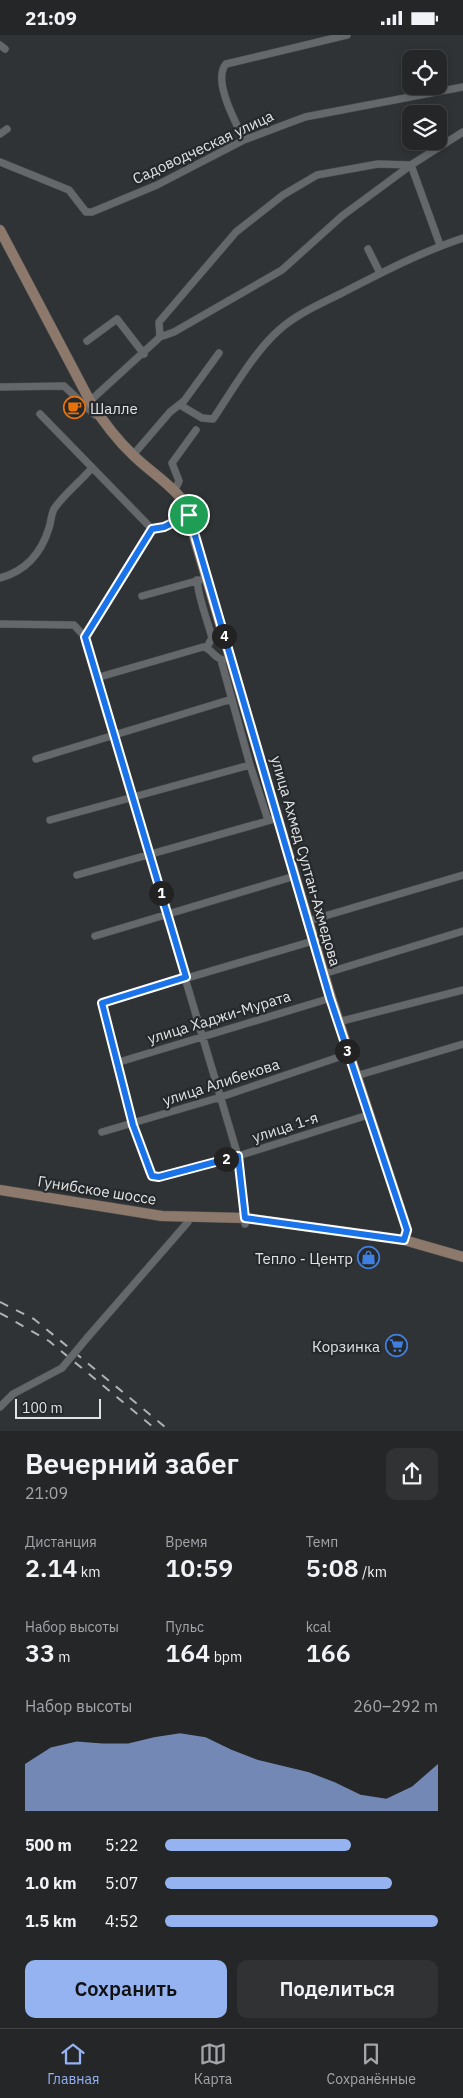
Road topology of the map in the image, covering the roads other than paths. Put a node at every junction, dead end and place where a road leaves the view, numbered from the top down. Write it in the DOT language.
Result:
graph roads {
  1 [pos="348,35"];
  2 [pos="463,87"];
  3 [pos="7,129"];
  4 [pos="463,132"];
  5 [pos="0,134"];
  6 [pos="244,140"];
  7 [pos="0,162"];
  8 [pos="411,165"];
  9 [pos="0,230"];
  10 [pos="463,238"];
  11 [pos="440,245"];
  12 [pos="368,249"];
  13 [pos="380,273"];
  14 [pos="160,337"];
  15 [pos="87,341"];
  16 [pos="144,353"];
  17 [pos="219,353"];
  18 [pos="0,387"];
  19 [pos="90,401"];
  20 [pos="180,405"];
  21 [pos="40,414"];
  22 [pos="103,422"];
  23 [pos="196,430"];
  24 [pos="133,455"];
  25 [pos="91,469"];
  26 [pos="175,490"];
  27 [pos="189,515"];
  28 [pos="152,529"];
  29 [pos="208,577"];
  30 [pos="0,578"];
  31 [pos="197,580"];
  32 [pos="142,596"];
  33 [pos="0,624"];
  34 [pos="85,637"];
  35 [pos="207,647"];
  36 [pos="226,660"];
  37 [pos="96,678"];
  38 [pos="232,699"];
  39 [pos="115,737"];
  40 [pos="36,759"];
  41 [pos="250,765"];
  42 [pos="133,797"];
  43 [pos="273,819"];
  44 [pos="50,820"];
  45 [pos="150,855"];
  46 [pos="78,875"];
  47 [pos="463,875"];
  48 [pos="295,876"];
  49 [pos="167,915"];
  50 [pos="308,921"];
  51 [pos="463,931"];
  52 [pos="95,936"];
  53 [pos="314,941"];
  54 [pos="323,974"];
  55 [pos="186,977"];
  56 [pos="463,990"];
  57 [pos="330,998"];
  58 [pos="338,1022"];
  59 [pos="203,1037"];
  60 [pos="463,1044"];
  61 [pos="348,1054"];
  62 [pos="116,1063"];
  63 [pos="356,1076"];
  64 [pos="221,1097"];
  65 [pos="368,1115"];
  66 [pos="133,1125"];
  67 [pos="102,1132"];
  68 [pos="238,1156"];
  69 [pos="0,1190"];
  70 [pos="188,1219"];
  71 [pos="245,1221"];
  72 [pos="404,1240"];
  73 [pos="463,1257"];
  74 [pos="463,1262"];
  75 [pos="0,1407"];
  1 -- 6 [label="street"];
  2 -- 6 [label="street, Садоводческая улица"];
  3 -- 5 [label="street"];
  4 -- 8 [label="street"];
  6 -- 7 [label="street, Садоводческая улица"];
  8 -- 11 [label="street"];
  8 -- 14 [label="street"];
  8 -- 14 [label="street"];
  9 -- 19 [label="main road, улица Ахмед Султан-Ахмедова"];
  10 -- 11 [label="street"];
  11 -- 13 [label="street"];
  12 -- 13 [label="street"];
  13 -- 20 [label="street"];
  14 -- 16 [label="street"];
  15 -- 16 [label="street"];
  16 -- 19 [label="street"];
  17 -- 20 [label="street"];
  18 -- 22 [label="street"];
  19 -- 22 [label="main road, улица Ахмед Султан-Ахмедова"];
  20 -- 24 [label="street"];
  21 -- 25 [label="street"];
  22 -- 24 [label="main road, улица Ахмед Султан-Ахмедова"];
  23 -- 26 [label="street"];
  24 -- 26 [label="main road, улица Ахмед Султан-Ахмедова"];
  25 -- 28 [label="street"];
  25 -- 30 [label="street"];
  26 -- 27 [label="main road, улица Ахмед Султан-Ахмедова"];
  27 -- 28 [label="street"];
  27 -- 29 [label="main road, улица Ахмед Султан-Ахмедова"];
  28 -- 34 [label="street"];
  29 -- 31 [label="street"];
  29 -- 36 [label="main road, улица Ахмед Султан-Ахмедова"];
  31 -- 32 [label="street"];
  31 -- 35 [label="street"];
  33 -- 34 [label="street"];
  34 -- 37 [label="street"];
  35 -- 36 [label="street"];
  35 -- 37 [label="street"];
  36 -- 38 [label="street"];
  36 -- 43 [label="main road, улица Ахмед Султан-Ахмедова"];
  37 -- 39 [label="street"];
  38 -- 39 [label="street"];
  38 -- 41 [label="street"];
  39 -- 40 [label="street"];
  39 -- 42 [label="street"];
  41 -- 42 [label="street"];
  41 -- 43 [label="street"];
  42 -- 44 [label="street"];
  42 -- 45 [label="street"];
  43 -- 45 [label="street"];
  43 -- 48 [label="main road, улица Ахмед Султан-Ахмедова"];
  45 -- 46 [label="street"];
  45 -- 49 [label="street"];
  47 -- 50 [label="street"];
  48 -- 49 [label="street"];
  48 -- 50 [label="main road, улица Ахмед Султан-Ахмедова"];
  49 -- 52 [label="street"];
  49 -- 55 [label="street"];
  50 -- 53 [label="main road, улица Ахмед Султан-Ахмедова"];
  51 -- 54 [label="street"];
  53 -- 54 [label="main road, улица Ахмед Султан-Ахмедова"];
  53 -- 55 [label="street"];
  54 -- 57 [label="main road, улица Ахмед Султан-Ахмедова"];
  55 -- 59 [label="street"];
  55 -- 62 [label="street"];
  56 -- 58 [label="street"];
  57 -- 58 [label="main road, улица Ахмед Султан-Ахмедова"];
  57 -- 59 [label="street, улица Хаджи-Мурата"];
  58 -- 61 [label="main road, улица Ахмед Султан-Ахмедова"];
  59 -- 62 [label="street, улица Хаджи-Мурата"];
  59 -- 64 [label="street"];
  60 -- 63 [label="street"];
  61 -- 63 [label="main road, улица Ахмед Султан-Ахмедова"];
  61 -- 64 [label="street, улица Алибекова"];
  62 -- 66 [label="street"];
  63 -- 65 [label="main road, улица Ахмед Султан-Ахмедова"];
  64 -- 66 [label="street, улица Алибекова"];
  64 -- 68 [label="street"];
  65 -- 68 [label="street, улица 1-я"];
  65 -- 72 [label="main road, улица Ахмед Султан-Ахмедова"];
  66 -- 67 [label="street, улица Алибекова"];
  66 -- 68 [label="street, улица 1-я"];
  68 -- 71 [label="street"];
  69 -- 70 [label="main road, Гунибское шоссе"];
  70 -- 71 [label="main road, Гунибское шоссе"];
  70 -- 75 [label="street, bridge"];
  71 -- 72 [label="main road"];
  71 -- 74 [label="main road"];
  72 -- 73 [label="main road"];
}
